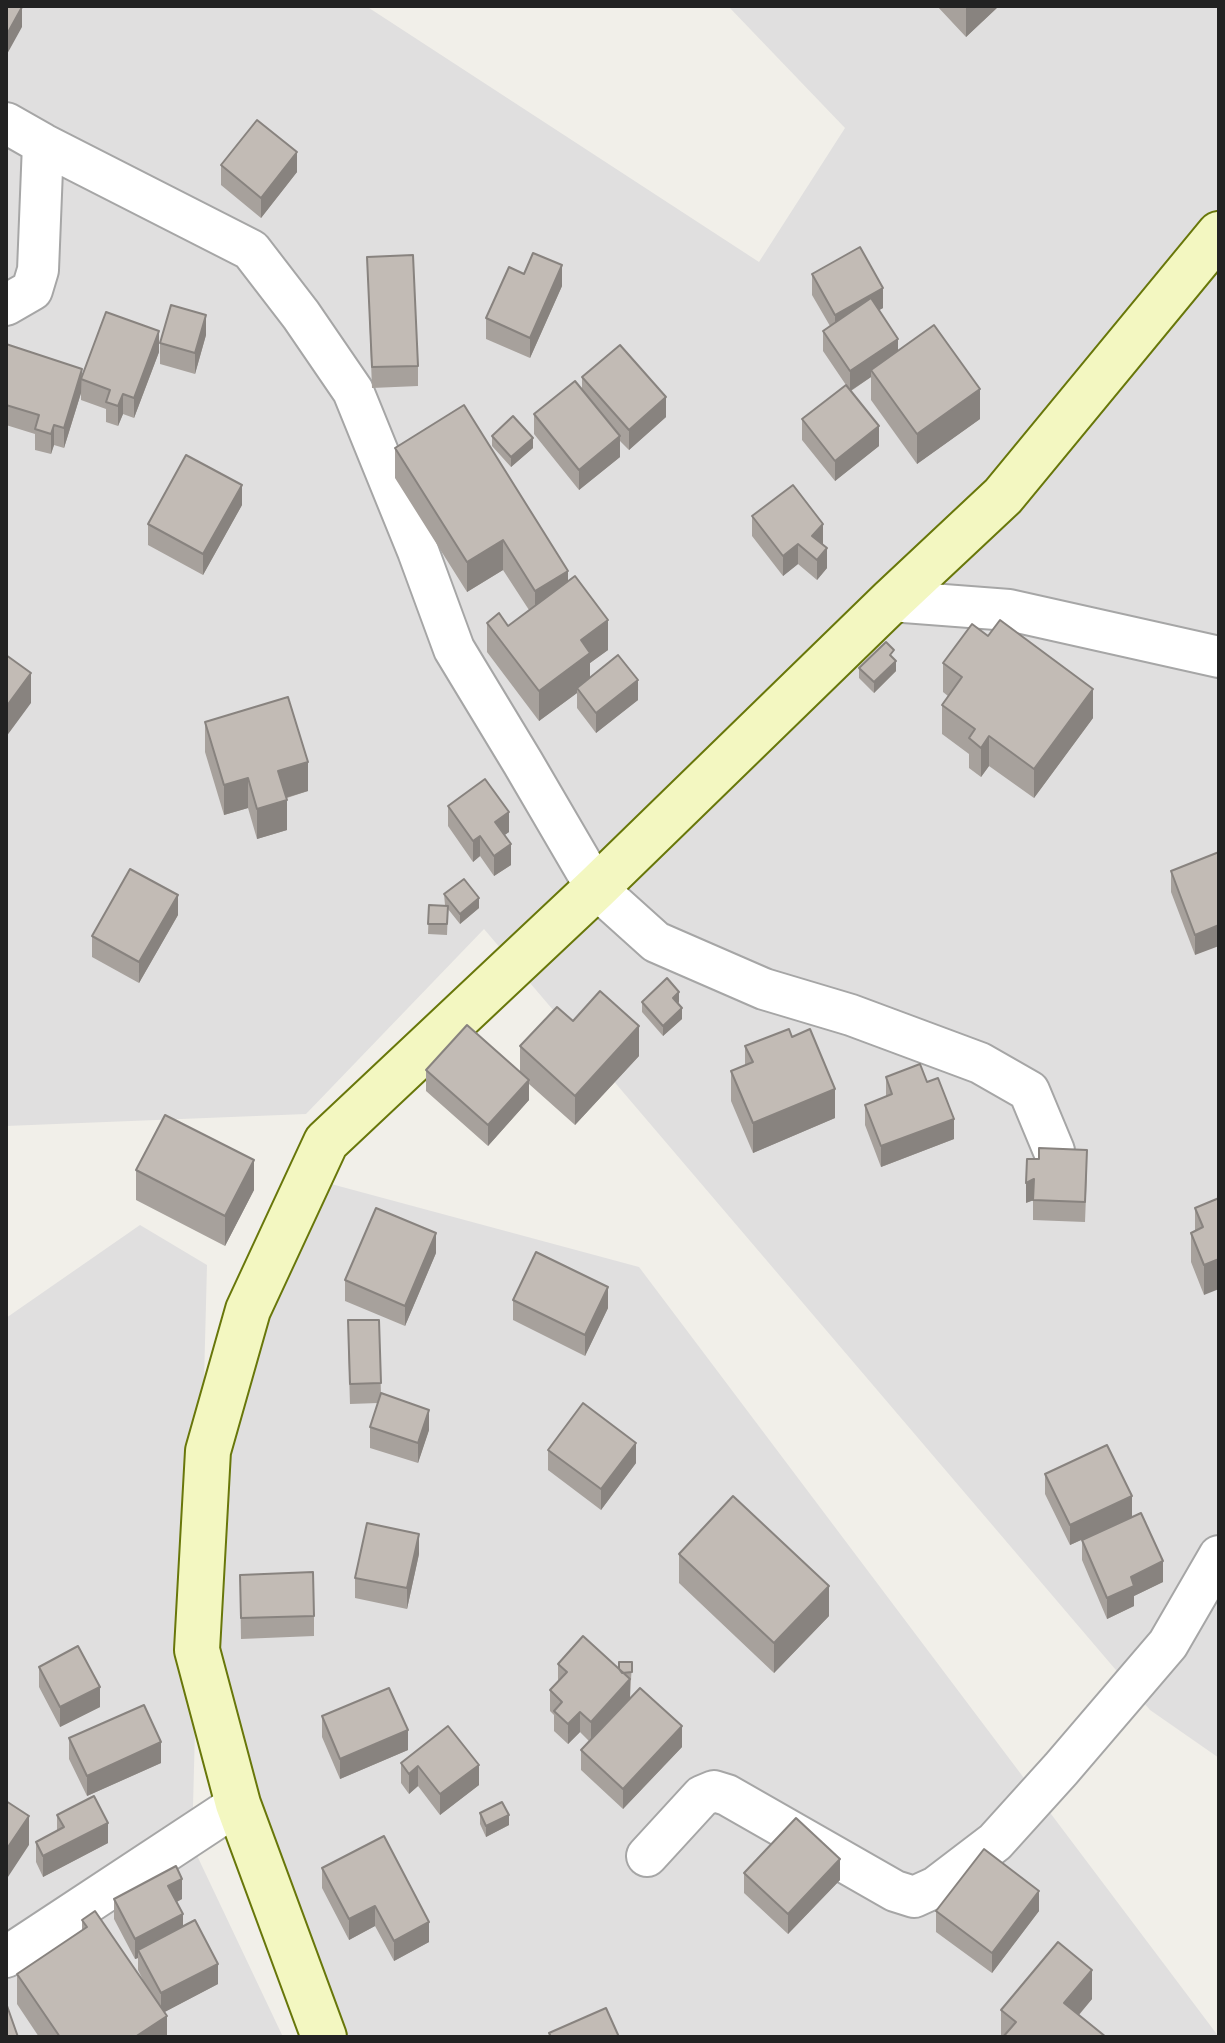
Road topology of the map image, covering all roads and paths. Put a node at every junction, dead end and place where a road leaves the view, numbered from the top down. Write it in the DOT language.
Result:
graph roads {
  1 [pos="6,123"];
  2 [pos="43,144"];
  3 [pos="1219,234"];
  4 [pos="6,305"];
  5 [pos="891,601"];
  6 [pos="1219,657"];
  7 [pos="596,888"];
  8 [pos="1054,1151"];
  9 [pos="1219,1556"];
  10 [pos="238,1804"];
  11 [pos="647,1856"];
  12 [pos="6,1957"];
  13 [pos="324,2037"];
  1 -- 2 [label="street"];
  2 -- 4 [label="street"];
  2 -- 7 [label="street"];
  3 -- 5 [label="main road"];
  5 -- 6 [label="street"];
  5 -- 7 [label="main road"];
  7 -- 8 [label="street"];
  7 -- 10 [label="main road"];
  9 -- 11 [label="street"];
  10 -- 12 [label="street"];
  10 -- 13 [label="main road"];
}
